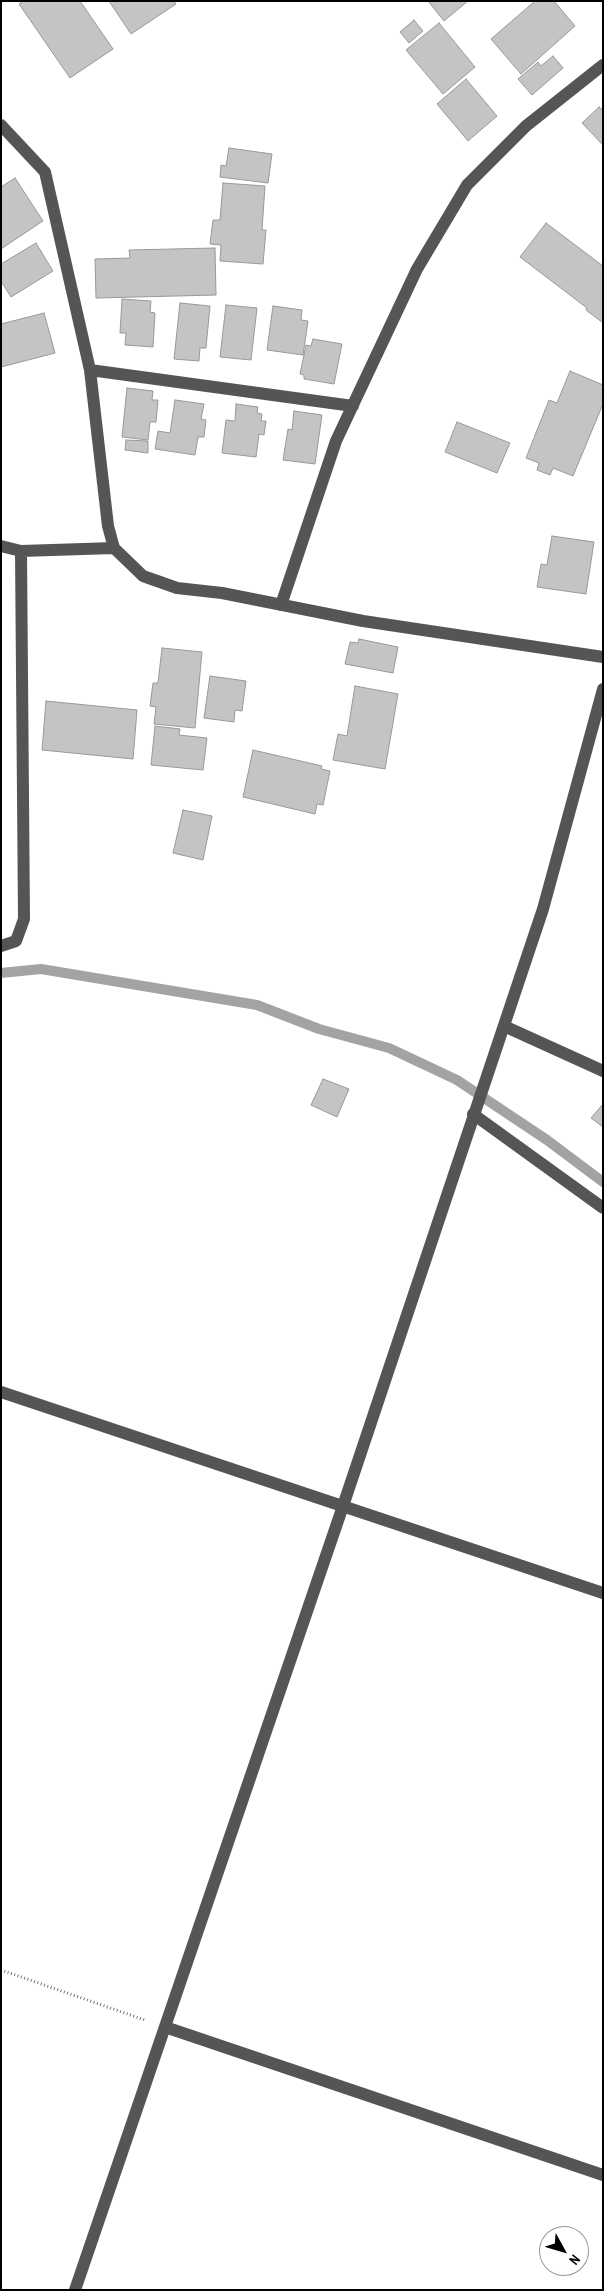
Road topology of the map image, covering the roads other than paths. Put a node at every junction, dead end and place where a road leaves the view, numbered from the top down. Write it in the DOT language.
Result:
graph roads {
  1 [pos="603,65"];
  2 [pos="1,125"];
  3 [pos="90,370"];
  4 [pos="352,406"];
  5 [pos="1,546"];
  6 [pos="114,548"];
  7 [pos="21,551"];
  8 [pos="281,605"];
  9 [pos="603,657"];
  10 [pos="603,689"];
  11 [pos="1,946"];
  12 [pos="504,1026"];
  13 [pos="603,1071"];
  14 [pos="473,1114"];
  15 [pos="603,1208"];
  16 [pos="1,1392"];
  17 [pos="343,1506"];
  18 [pos="603,1594"];
  19 [pos="165,2027"];
  20 [pos="603,2175"];
  21 [pos="75,2290"];
  1 -- 4 [label="street"];
  2 -- 3 [label="street"];
  3 -- 4 [label="street"];
  3 -- 6 [label="street"];
  4 -- 8 [label="street"];
  5 -- 7 [label="street"];
  6 -- 7 [label="street"];
  6 -- 8 [label="street"];
  7 -- 11 [label="street"];
  8 -- 9 [label="street"];
  10 -- 12 [label="street"];
  12 -- 13 [label="street"];
  12 -- 14 [label="street"];
  14 -- 15 [label="street"];
  14 -- 17 [label="street"];
  16 -- 17 [label="street"];
  17 -- 18 [label="street"];
  17 -- 19 [label="street"];
  19 -- 20 [label="street"];
  19 -- 21 [label="street"];
}
